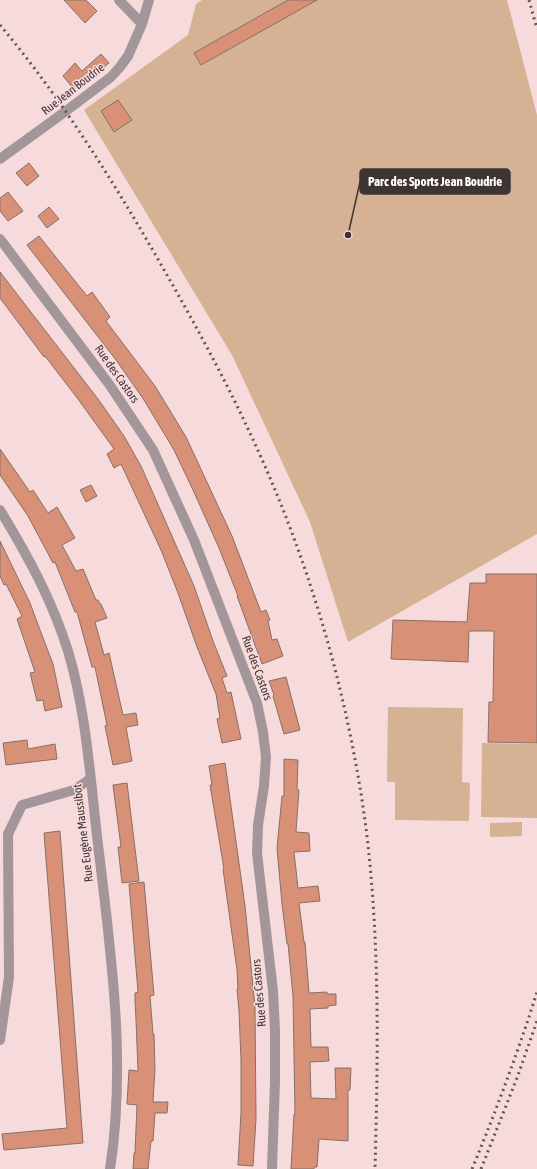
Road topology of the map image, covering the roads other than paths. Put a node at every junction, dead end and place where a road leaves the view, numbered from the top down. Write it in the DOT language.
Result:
graph roads {
  1 [pos="119,0"];
  2 [pos="149,0"];
  3 [pos="142,24"];
  4 [pos="0,159"];
  5 [pos="0,239"];
  6 [pos="0,510"];
  7 [pos="90,779"];
  8 [pos="0,1040"];
  9 [pos="110,1169"];
  10 [pos="272,1169"];
  1 -- 3 [label="street"];
  2 -- 3 [label="street, Rue Jean Boudrie"];
  3 -- 4 [label="street, Rue Jean Boudrie"];
  5 -- 10 [label="street, Rue des Castors"];
  6 -- 7 [label="street, Rue Eugène Maussibot"];
  7 -- 8 [label="street"];
  7 -- 9 [label="street, Rue Eugène Maussibot"];
}
